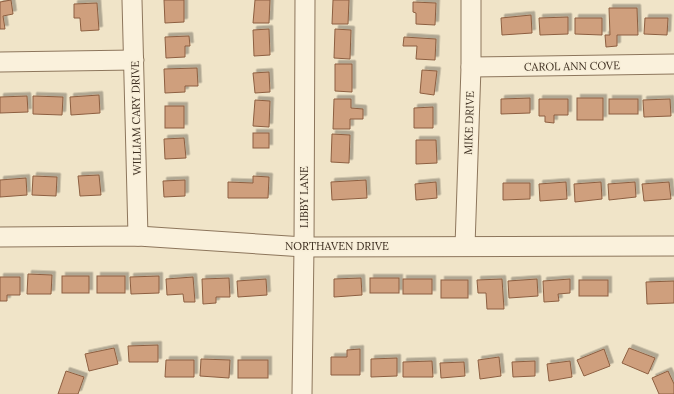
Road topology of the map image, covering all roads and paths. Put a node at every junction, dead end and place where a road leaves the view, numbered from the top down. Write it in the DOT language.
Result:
graph roads {
  1 [pos="132,0"];
  2 [pos="305,0"];
  3 [pos="471,0"];
  4 [pos="134,60"];
  5 [pos="0,62"];
  6 [pos="674,64"];
  7 [pos="471,68"];
  8 [pos="138,236"];
  9 [pos="0,237"];
  10 [pos="465,246"];
  11 [pos="674,246"];
  12 [pos="304,247"];
  13 [pos="302,394"];
  1 -- 4 [label="street, WILLIAM CARY DRIVE"];
  2 -- 12 [label="street, LIBBY LANE"];
  3 -- 7 [label="street, MIKE DRIVE"];
  4 -- 5 [label="street"];
  4 -- 8 [label="street, WILLIAM CARY DRIVE"];
  6 -- 7 [label="street, CAROL ANN COVE"];
  7 -- 10 [label="street, MIKE DRIVE"];
  8 -- 9 [label="street, NORTHAVEN DRIVE"];
  8 -- 12 [label="street, NORTHAVEN DRIVE"];
  10 -- 11 [label="street, NORTHAVEN DRIVE"];
  10 -- 12 [label="street, NORTHAVEN DRIVE"];
  12 -- 13 [label="street, LIBBY LANE"];
}
